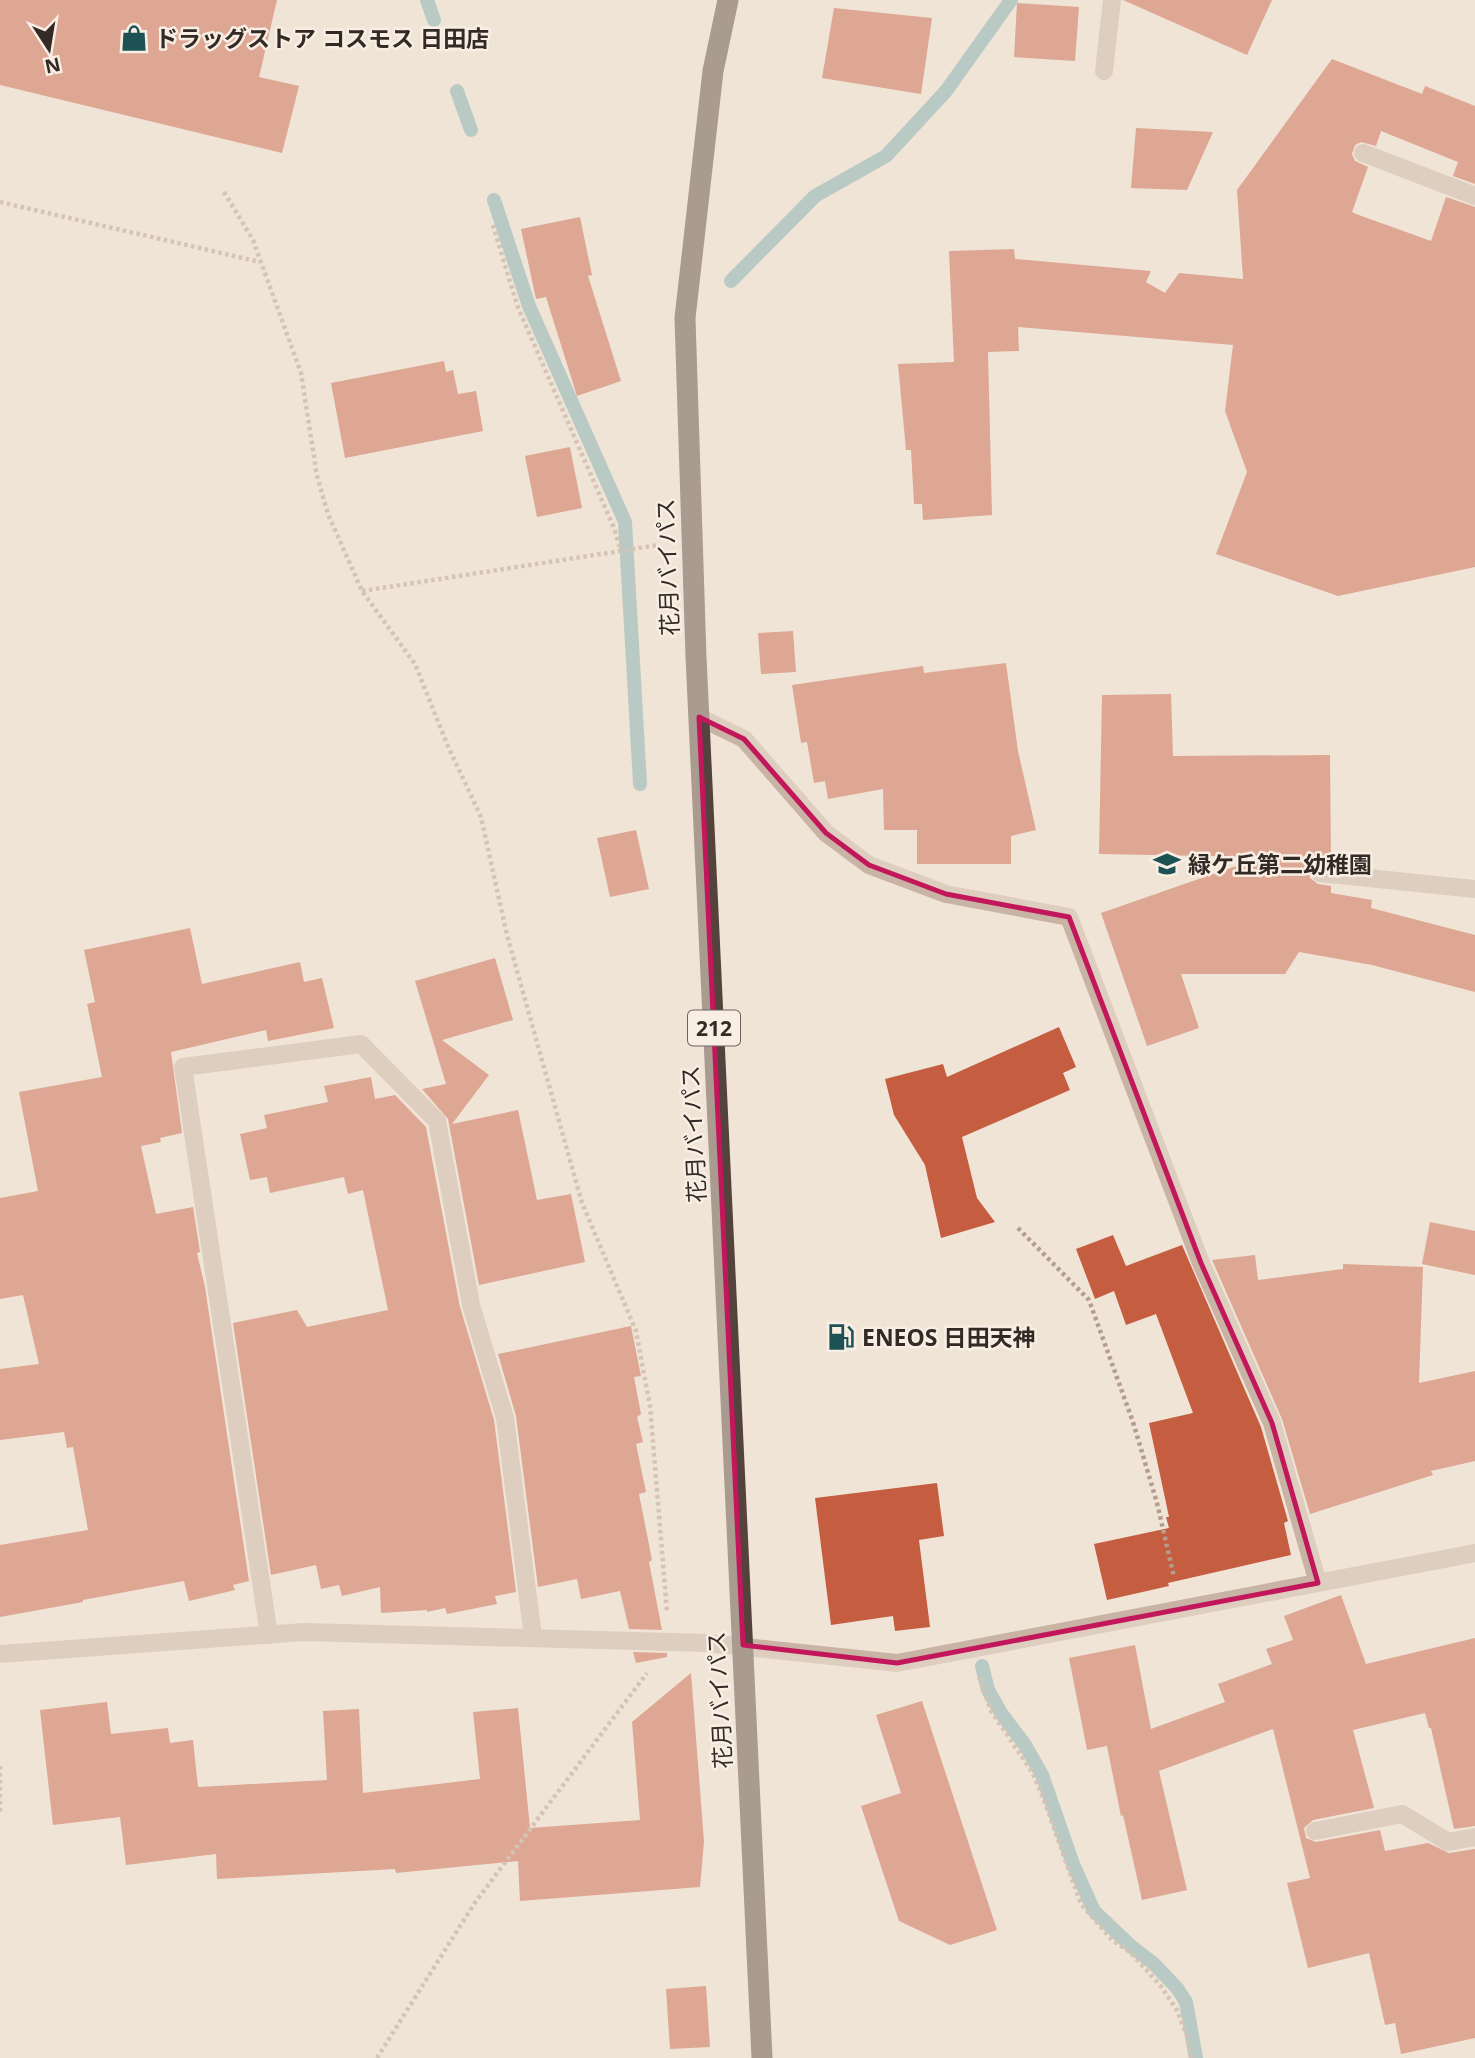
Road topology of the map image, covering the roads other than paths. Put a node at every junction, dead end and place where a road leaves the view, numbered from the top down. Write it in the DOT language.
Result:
graph roads {
  1 [pos="728,0"];
  2 [pos="1112,0"];
  3 [pos="1104,71"];
  4 [pos="1363,153"];
  5 [pos="1475,196"];
  6 [pos="699,716"];
  7 [pos="1320,873"];
  8 [pos="1475,889"];
  9 [pos="1475,1553"];
  10 [pos="1318,1583"];
  11 [pos="269,1635"];
  12 [pos="533,1637"];
  13 [pos="743,1645"];
  14 [pos="0,1654"];
  15 [pos="1315,1831"];
  16 [pos="1475,1837"];
  17 [pos="762,2058"];
  1 -- 6 [label="highway, 花月バイパス / 212"];
  2 -- 3 [label="street"];
  4 -- 5 [label="street"];
  6 -- 10 [label="street"];
  6 -- 13 [label="highway, 花月バイパス / 212"];
  7 -- 8 [label="street"];
  9 -- 10 [label="street"];
  10 -- 13 [label="street"];
  11 -- 12 [label="street"];
  11 -- 12 [label="street"];
  11 -- 14 [label="street"];
  12 -- 13 [label="street"];
  13 -- 17 [label="highway, 花月バイパス / 212"];
  15 -- 16 [label="street"];
}
